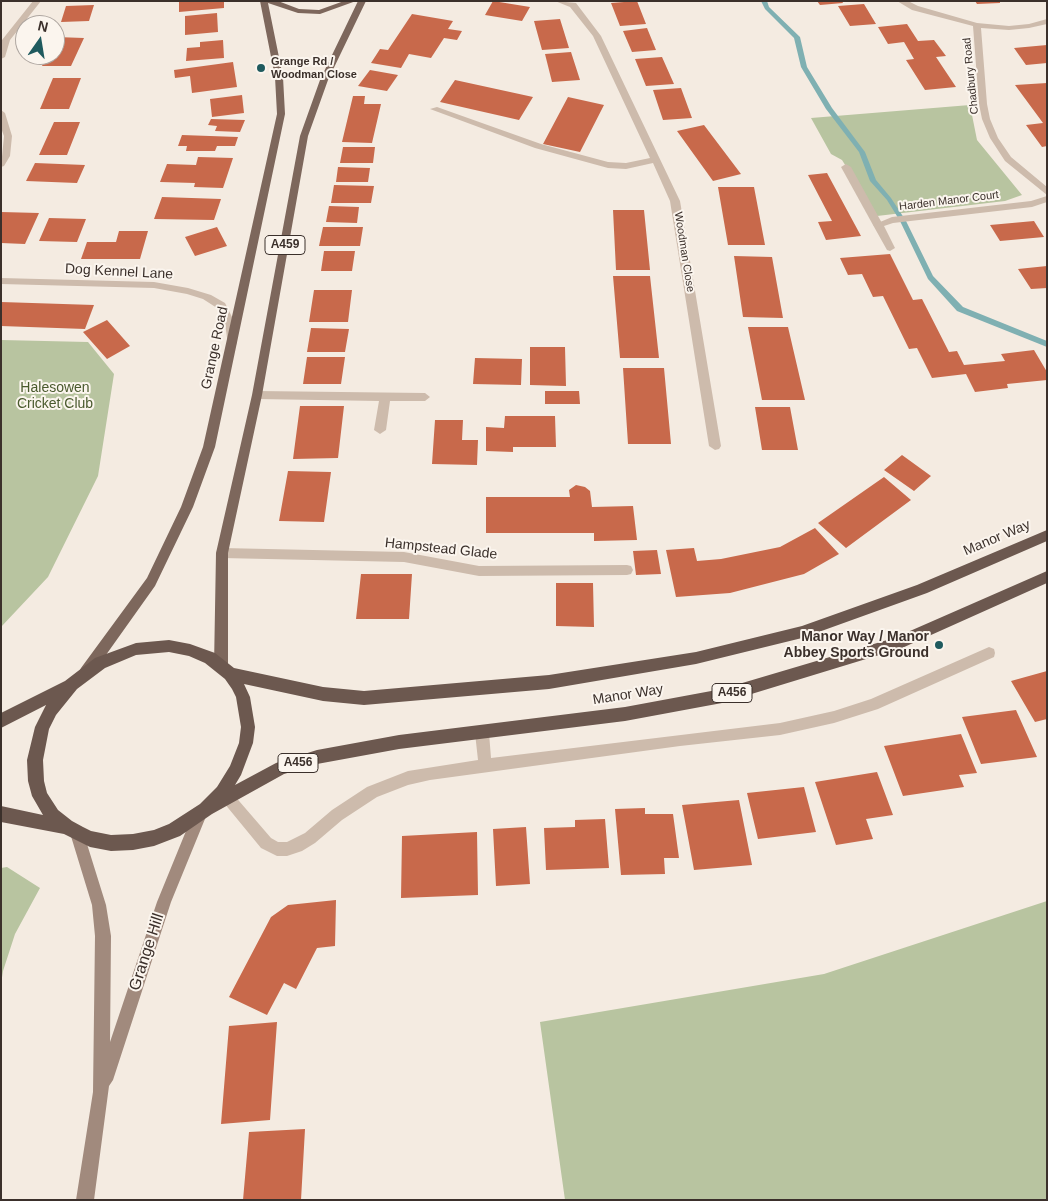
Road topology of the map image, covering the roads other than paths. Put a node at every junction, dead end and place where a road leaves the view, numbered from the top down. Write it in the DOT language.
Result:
graph roads {
  1 [pos="37,1"];
  2 [pos="264,1"];
  3 [pos="270,1"];
  4 [pos="352,1"];
  5 [pos="362,1"];
  6 [pos="560,1"];
  7 [pos="901,1"];
  8 [pos="1047,21"];
  9 [pos="977,25"];
  10 [pos="1,56"];
  11 [pos="434,109"];
  12 [pos="1,113"];
  13 [pos="656,160"];
  14 [pos="1,164"];
  15 [pos="846,167"];
  16 [pos="1047,192"];
  17 [pos="1047,199"];
  18 [pos="878,225"];
  19 [pos="890,248"];
  20 [pos="1,281"];
  21 [pos="232,344"];
  22 [pos="257,395"];
  23 [pos="385,396"];
  24 [pos="425,397"];
  25 [pos="380,430"];
  26 [pos="715,446"];
  27 [pos="1047,535"];
  28 [pos="222,553"];
  29 [pos="627,570"];
  30 [pos="1047,577"];
  31 [pos="989,653"];
  32 [pos="225,670"];
  33 [pos="85,673"];
  34 [pos="72,684"];
  35 [pos="1,721"];
  36 [pos="482,733"];
  37 [pos="485,766"];
  38 [pos="224,795"];
  39 [pos="203,811"];
  40 [pos="1,814"];
  41 [pos="71,830"];
  42 [pos="101,1092"];
  43 [pos="85,1200"];
  1 -- 10 [label="street"];
  2 -- 21 [label="main road, Grange Road"];
  3 -- 4 [label="main road"];
  5 -- 22 [label="main road, A459"];
  6 -- 13 [label="street, Woodman Close"];
  7 -- 9 [label="street"];
  8 -- 9 [label="street"];
  9 -- 16 [label="street, Chadbury Road"];
  11 -- 13 [label="street"];
  12 -- 14 [label="street"];
  13 -- 26 [label="street, Woodman Close"];
  15 -- 18 [label="street"];
  17 -- 18 [label="street, Harden Manor Court"];
  18 -- 19 [label="street"];
  20 -- 21 [label="street, Dog Kennel Lane"];
  21 -- 33 [label="main road, Grange Road"];
  22 -- 23 [label="street"];
  22 -- 28 [label="main road, A459"];
  23 -- 24 [label="street"];
  23 -- 25 [label="street"];
  27 -- 32 [label="highway, Manor Way / A456"];
  28 -- 29 [label="street, Hampstead Glade"];
  28 -- 32 [label="main road, A459"];
  30 -- 36 [label="highway, Manor Way / A456"];
  31 -- 37 [label="street"];
  32 -- 33 [label="highway, A456"];
  32 -- 38 [label="highway, A456"];
  33 -- 34 [label="highway, A456"];
  34 -- 35 [label="highway, A456"];
  34 -- 41 [label="highway, A456"];
  36 -- 37 [label="street"];
  36 -- 38 [label="highway, Manor Way / A456"];
  37 -- 38 [label="street"];
  38 -- 39 [label="highway, Manor Way / A456"];
  39 -- 41 [label="highway, A456"];
  39 -- 42 [label="main road, Grange Hill"];
  40 -- 41 [label="highway, A456"];
  41 -- 42 [label="main road, Grange Hill"];
  42 -- 43 [label="main road, Grange Hill"];
}
